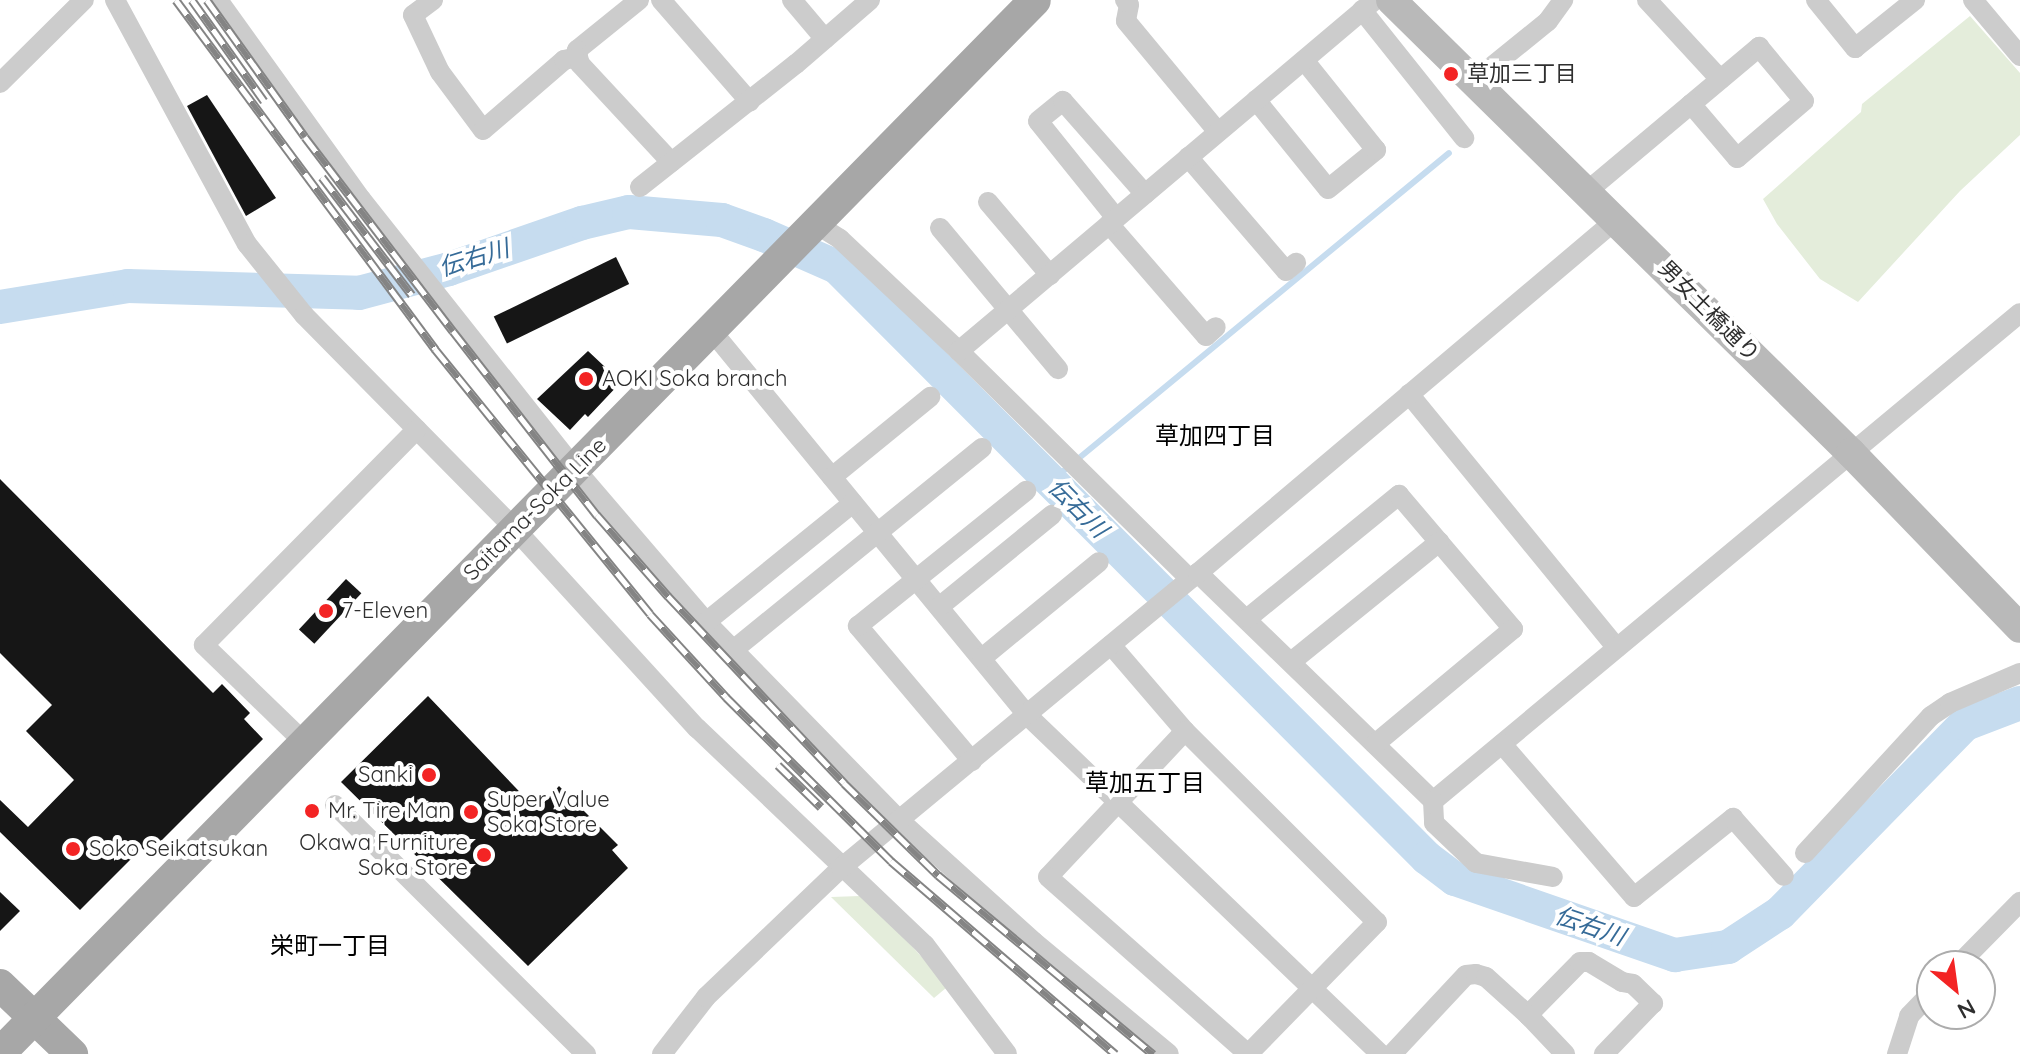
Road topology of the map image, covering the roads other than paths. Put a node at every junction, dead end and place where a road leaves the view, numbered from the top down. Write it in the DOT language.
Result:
graph roads {
  1 [pos="84,0"];
  2 [pos="115,0"];
  3 [pos="218,0"];
  4 [pos="433,0"];
  5 [pos="639,0"];
  6 [pos="661,0"];
  7 [pos="792,0"];
  8 [pos="1035,0"];
  9 [pos="1125,0"];
  10 [pos="1563,0"];
  11 [pos="1647,0"];
  12 [pos="1816,0"];
  13 [pos="1915,0"];
  14 [pos="1973,0"];
  15 [pos="865,2"];
  16 [pos="1386,3"];
  17 [pos="825,39"];
  18 [pos="2020,56"];
  19 [pos="578,57"];
  20 [pos="1304,60"];
  21 [pos="1720,79"];
  22 [pos="1474,81"];
  23 [pos="0,83"];
  24 [pos="1256,100"];
  25 [pos="750,102"];
  26 [pos="1691,104"];
  27 [pos="1218,132"];
  28 [pos="1464,138"];
  29 [pos="1188,157"];
  30 [pos="671,162"];
  31 [pos="640,187"];
  32 [pos="1588,192"];
  33 [pos="1145,194"];
  34 [pos="988,202"];
  35 [pos="1617,219"];
  36 [pos="1113,221"];
  37 [pos="816,224"];
  38 [pos="940,228"];
  39 [pos="1296,263"];
  40 [pos="1050,275"];
  41 [pos="1009,310"];
  42 [pos="2020,313"];
  43 [pos="1216,327"];
  44 [pos="711,330"];
  45 [pos="959,351"];
  46 [pos="1058,369"];
  47 [pos="1409,394"];
  48 [pos="930,397"];
  49 [pos="417,429"];
  50 [pos="982,448"];
  51 [pos="1851,453"];
  52 [pos="575,469"];
  53 [pos="832,477"];
  54 [pos="1026,491"];
  55 [pos="853,503"];
  56 [pos="1052,515"];
  57 [pos="515,529"];
  58 [pos="878,534"];
  59 [pos="1439,542"];
  60 [pos="1099,562"];
  61 [pos="915,579"];
  62 [pos="1191,579"];
  63 [pos="939,607"];
  64 [pos="1248,618"];
  65 [pos="706,622"];
  66 [pos="2020,628"];
  67 [pos="1111,645"];
  68 [pos="1617,648"];
  69 [pos="732,651"];
  70 [pos="982,658"];
  71 [pos="1291,662"];
  72 [pos="2020,673"];
  73 [pos="1027,715"];
  74 [pos="1185,731"];
  75 [pos="305,743"];
  76 [pos="1375,744"];
  77 [pos="1502,744"];
  78 [pos="972,761"];
  79 [pos="1118,800"];
  80 [pos="1433,801"];
  81 [pos="335,805"];
  82 [pos="899,820"];
  83 [pos="1805,853"];
  84 [pos="841,868"];
  85 [pos="1784,876"];
  86 [pos="1553,877"];
  87 [pos="2020,902"];
  88 [pos="1973,950"];
  89 [pos="0,985"];
  90 [pos="1312,991"];
  91 [pos="1916,1009"];
  92 [pos="1528,1015"];
  93 [pos="34,1018"];
  94 [pos="0,1053"];
  95 [pos="72,1054"];
  96 [pos="586,1054"];
  97 [pos="662,1054"];
  98 [pos="1007,1054"];
  99 [pos="1169,1054"];
  100 [pos="1248,1054"];
  101 [pos="1380,1054"];
  102 [pos="1392,1054"];
  103 [pos="1565,1054"];
  104 [pos="1604,1054"];
  105 [pos="1897,1054"];
  1 -- 23 [label="street"];
  2 -- 49 [label="street"];
  3 -- 52 [label="street"];
  4 -- 19 [label="street"];
  5 -- 19 [label="street"];
  6 -- 25 [label="street"];
  7 -- 17 [label="street"];
  8 -- 37 [label="main road, Saitama-Soka Line"];
  9 -- 27 [label="street"];
  10 -- 22 [label="street"];
  11 -- 21 [label="street"];
  12 -- 13 [label="street"];
  14 -- 18 [label="street"];
  15 -- 17 [label="street"];
  16 -- 20 [label="street"];
  16 -- 22 [label="street, 男女土橋通り"];
  16 -- 28 [label="street"];
  17 -- 25 [label="street"];
  19 -- 30 [label="street"];
  20 -- 24 [label="street"];
  20 -- 24 [label="street"];
  21 -- 26 [label="street"];
  21 -- 26 [label="street"];
  22 -- 32 [label="street, 男女土橋通り"];
  24 -- 27 [label="street"];
  25 -- 30 [label="street"];
  26 -- 32 [label="street"];
  27 -- 29 [label="street"];
  29 -- 33 [label="street"];
  29 -- 39 [label="street"];
  30 -- 31 [label="street"];
  32 -- 35 [label="street, 男女土橋通り"];
  33 -- 36 [label="street"];
  33 -- 36 [label="street"];
  34 -- 40 [label="street"];
  35 -- 47 [label="street"];
  35 -- 51 [label="street, 男女土橋通り"];
  36 -- 40 [label="street"];
  36 -- 43 [label="street"];
  37 -- 44 [label="main road, Saitama-Soka Line"];
  37 -- 45 [label="street"];
  38 -- 41 [label="street"];
  40 -- 41 [label="street"];
  41 -- 45 [label="street"];
  41 -- 46 [label="street"];
  42 -- 51 [label="street"];
  44 -- 52 [label="main road, Saitama-Soka Line"];
  44 -- 53 [label="street"];
  45 -- 62 [label="street"];
  47 -- 62 [label="street"];
  47 -- 68 [label="street"];
  48 -- 53 [label="street"];
  49 -- 57 [label="street"];
  49 -- 75 [label="street"];
  50 -- 58 [label="street"];
  51 -- 66 [label="street, 男女土橋通り"];
  51 -- 68 [label="street"];
  52 -- 57 [label="main road, Saitama-Soka Line"];
  52 -- 65 [label="street"];
  53 -- 55 [label="street"];
  54 -- 61 [label="street"];
  55 -- 58 [label="street"];
  55 -- 65 [label="street"];
  56 -- 63 [label="street"];
  57 -- 75 [label="main road, Saitama-Soka Line"];
  57 -- 84 [label="street"];
  58 -- 61 [label="street"];
  58 -- 69 [label="street"];
  59 -- 64 [label="street"];
  59 -- 71 [label="street"];
  59 -- 76 [label="street"];
  60 -- 70 [label="street"];
  61 -- 63 [label="street"];
  61 -- 78 [label="street"];
  62 -- 64 [label="street"];
  62 -- 67 [label="street"];
  63 -- 70 [label="street"];
  64 -- 71 [label="street"];
  65 -- 69 [label="street"];
  67 -- 73 [label="street"];
  67 -- 74 [label="street"];
  68 -- 77 [label="street"];
  69 -- 82 [label="street"];
  70 -- 73 [label="street"];
  71 -- 76 [label="street"];
  72 -- 83 [label="street"];
  73 -- 78 [label="street"];
  73 -- 79 [label="street"];
  74 -- 79 [label="street"];
  74 -- 90 [label="street"];
  75 -- 93 [label="main road, Saitama-Soka Line"];
  76 -- 80 [label="street"];
  77 -- 80 [label="street"];
  77 -- 85 [label="street"];
  78 -- 82 [label="street"];
  79 -- 90 [label="street"];
  79 -- 100 [label="street"];
  80 -- 86 [label="street"];
  81 -- 96 [label="street"];
  82 -- 84 [label="street"];
  82 -- 99 [label="street"];
  84 -- 97 [label="street"];
  84 -- 98 [label="street"];
  87 -- 88 [label="street"];
  89 -- 93 [label="main road"];
  90 -- 100 [label="street"];
  90 -- 101 [label="street"];
  91 -- 105 [label="street"];
  92 -- 102 [label="street"];
  92 -- 103 [label="street"];
  92 -- 104 [label="street"];
  93 -- 94 [label="main road, Saitama-Soka Line"];
  93 -- 95 [label="main road"];
}
